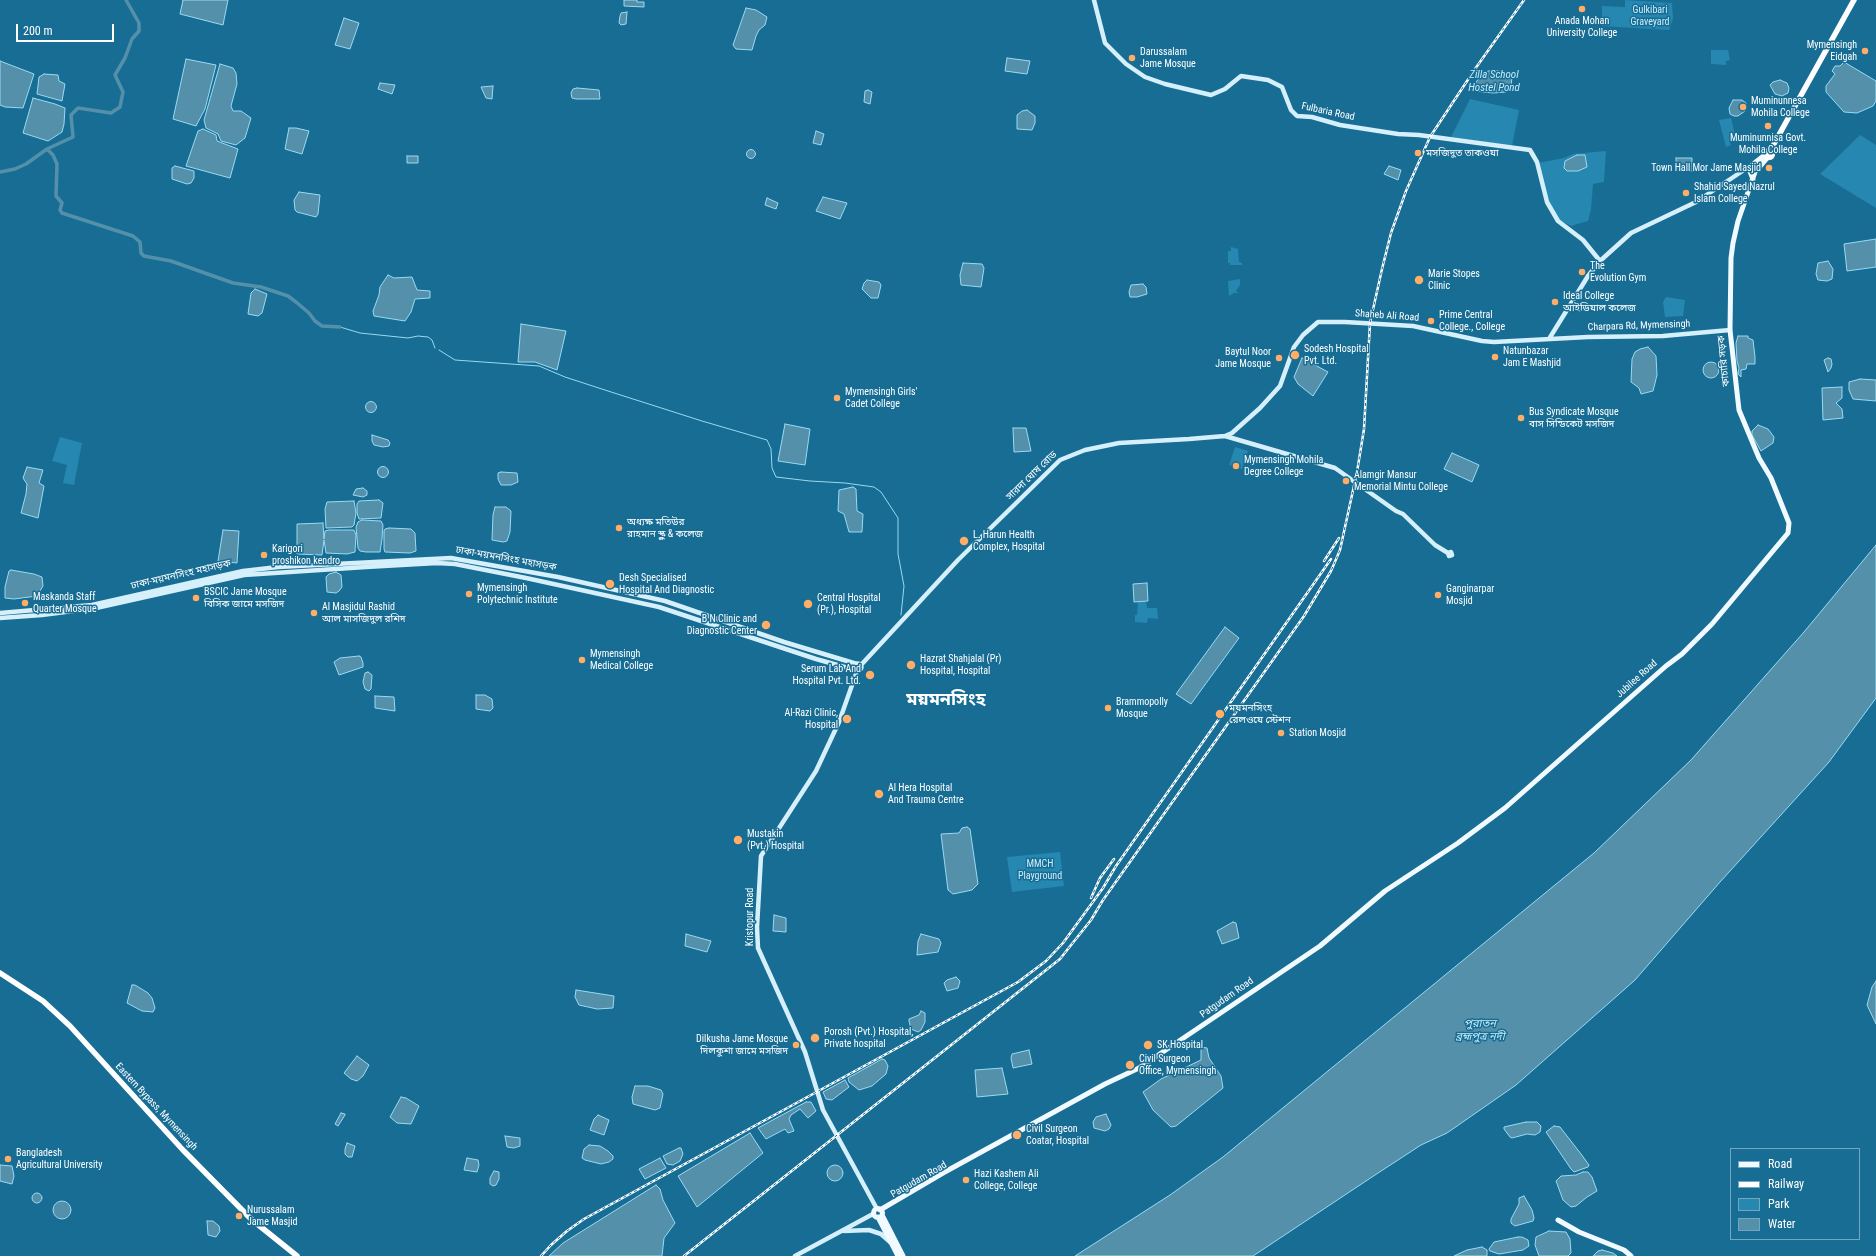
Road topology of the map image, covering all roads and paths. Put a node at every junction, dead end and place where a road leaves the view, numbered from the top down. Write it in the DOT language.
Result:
graph roads {
  1 [pos="1094,0"];
  2 [pos="1854,0"];
  3 [pos="1768,154"];
  4 [pos="1753,170"];
  5 [pos="1600,261"];
  6 [pos="1730,330"];
  7 [pos="1549,339"];
  8 [pos="1225,436"];
  9 [pos="1788,533"];
  10 [pos="1448,553"];
  11 [pos="0,613"];
  12 [pos="0,618"];
  13 [pos="859,664"];
  14 [pos="856,670"];
  15 [pos="1483,823"];
  16 [pos="0,973"];
  17 [pos="879,1213"];
  18 [pos="1558,1220"];
  19 [pos="840,1231"];
  20 [pos="890,1242"];
  21 [pos="297,1256"];
  22 [pos="795,1256"];
  23 [pos="898,1256"];
  24 [pos="903,1256"];
  25 [pos="1632,1256"];
  1 -- 5 [label="main road, Fulbaria Road"];
  2 -- 3 [label="highway"];
  3 -- 4 [label="main road, কাচারি সড়ক"];
  4 -- 5 [label="main road"];
  4 -- 6 [label="main road, কাচারি সড়ক"];
  5 -- 7 [label="main road"];
  6 -- 7 [label="main road, Charpara Rd, Mymensingh"];
  6 -- 9 [label="main road, কাচারি সড়ক"];
  7 -- 8 [label="main road, Shaheb Ali Road"];
  8 -- 10 [label="main road"];
  8 -- 13 [label="main road, সারদা ঘোষ রোড"];
  9 -- 15 [label="main road, Jubilee Road"];
  11 -- 13 [label="main road, ঢাকা-ময়মনসিংহ মহাসড়ক"];
  12 -- 14 [label="main road, ঢাকা-ময়মনসিংহ মহাসড়ক"];
  13 -- 14 [label="main road, সারদা ঘোষ রোড"];
  14 -- 17 [label="main road, Kristopur Road"];
  15 -- 17 [label="main road, Patgudam Road"];
  16 -- 21 [label="highway, Eastern Bypass, Mymensingh"];
  17 -- 19 [label="main road"];
  17 -- 20 [label="main road, Kristopur Road"];
  17 -- 24 [label="main road, Kristopur Road"];
  18 -- 25 [label="main road"];
  19 -- 20 [label="main road"];
  19 -- 22 [label="main road"];
  20 -- 23 [label="main road, Kristopur Road"];
}
